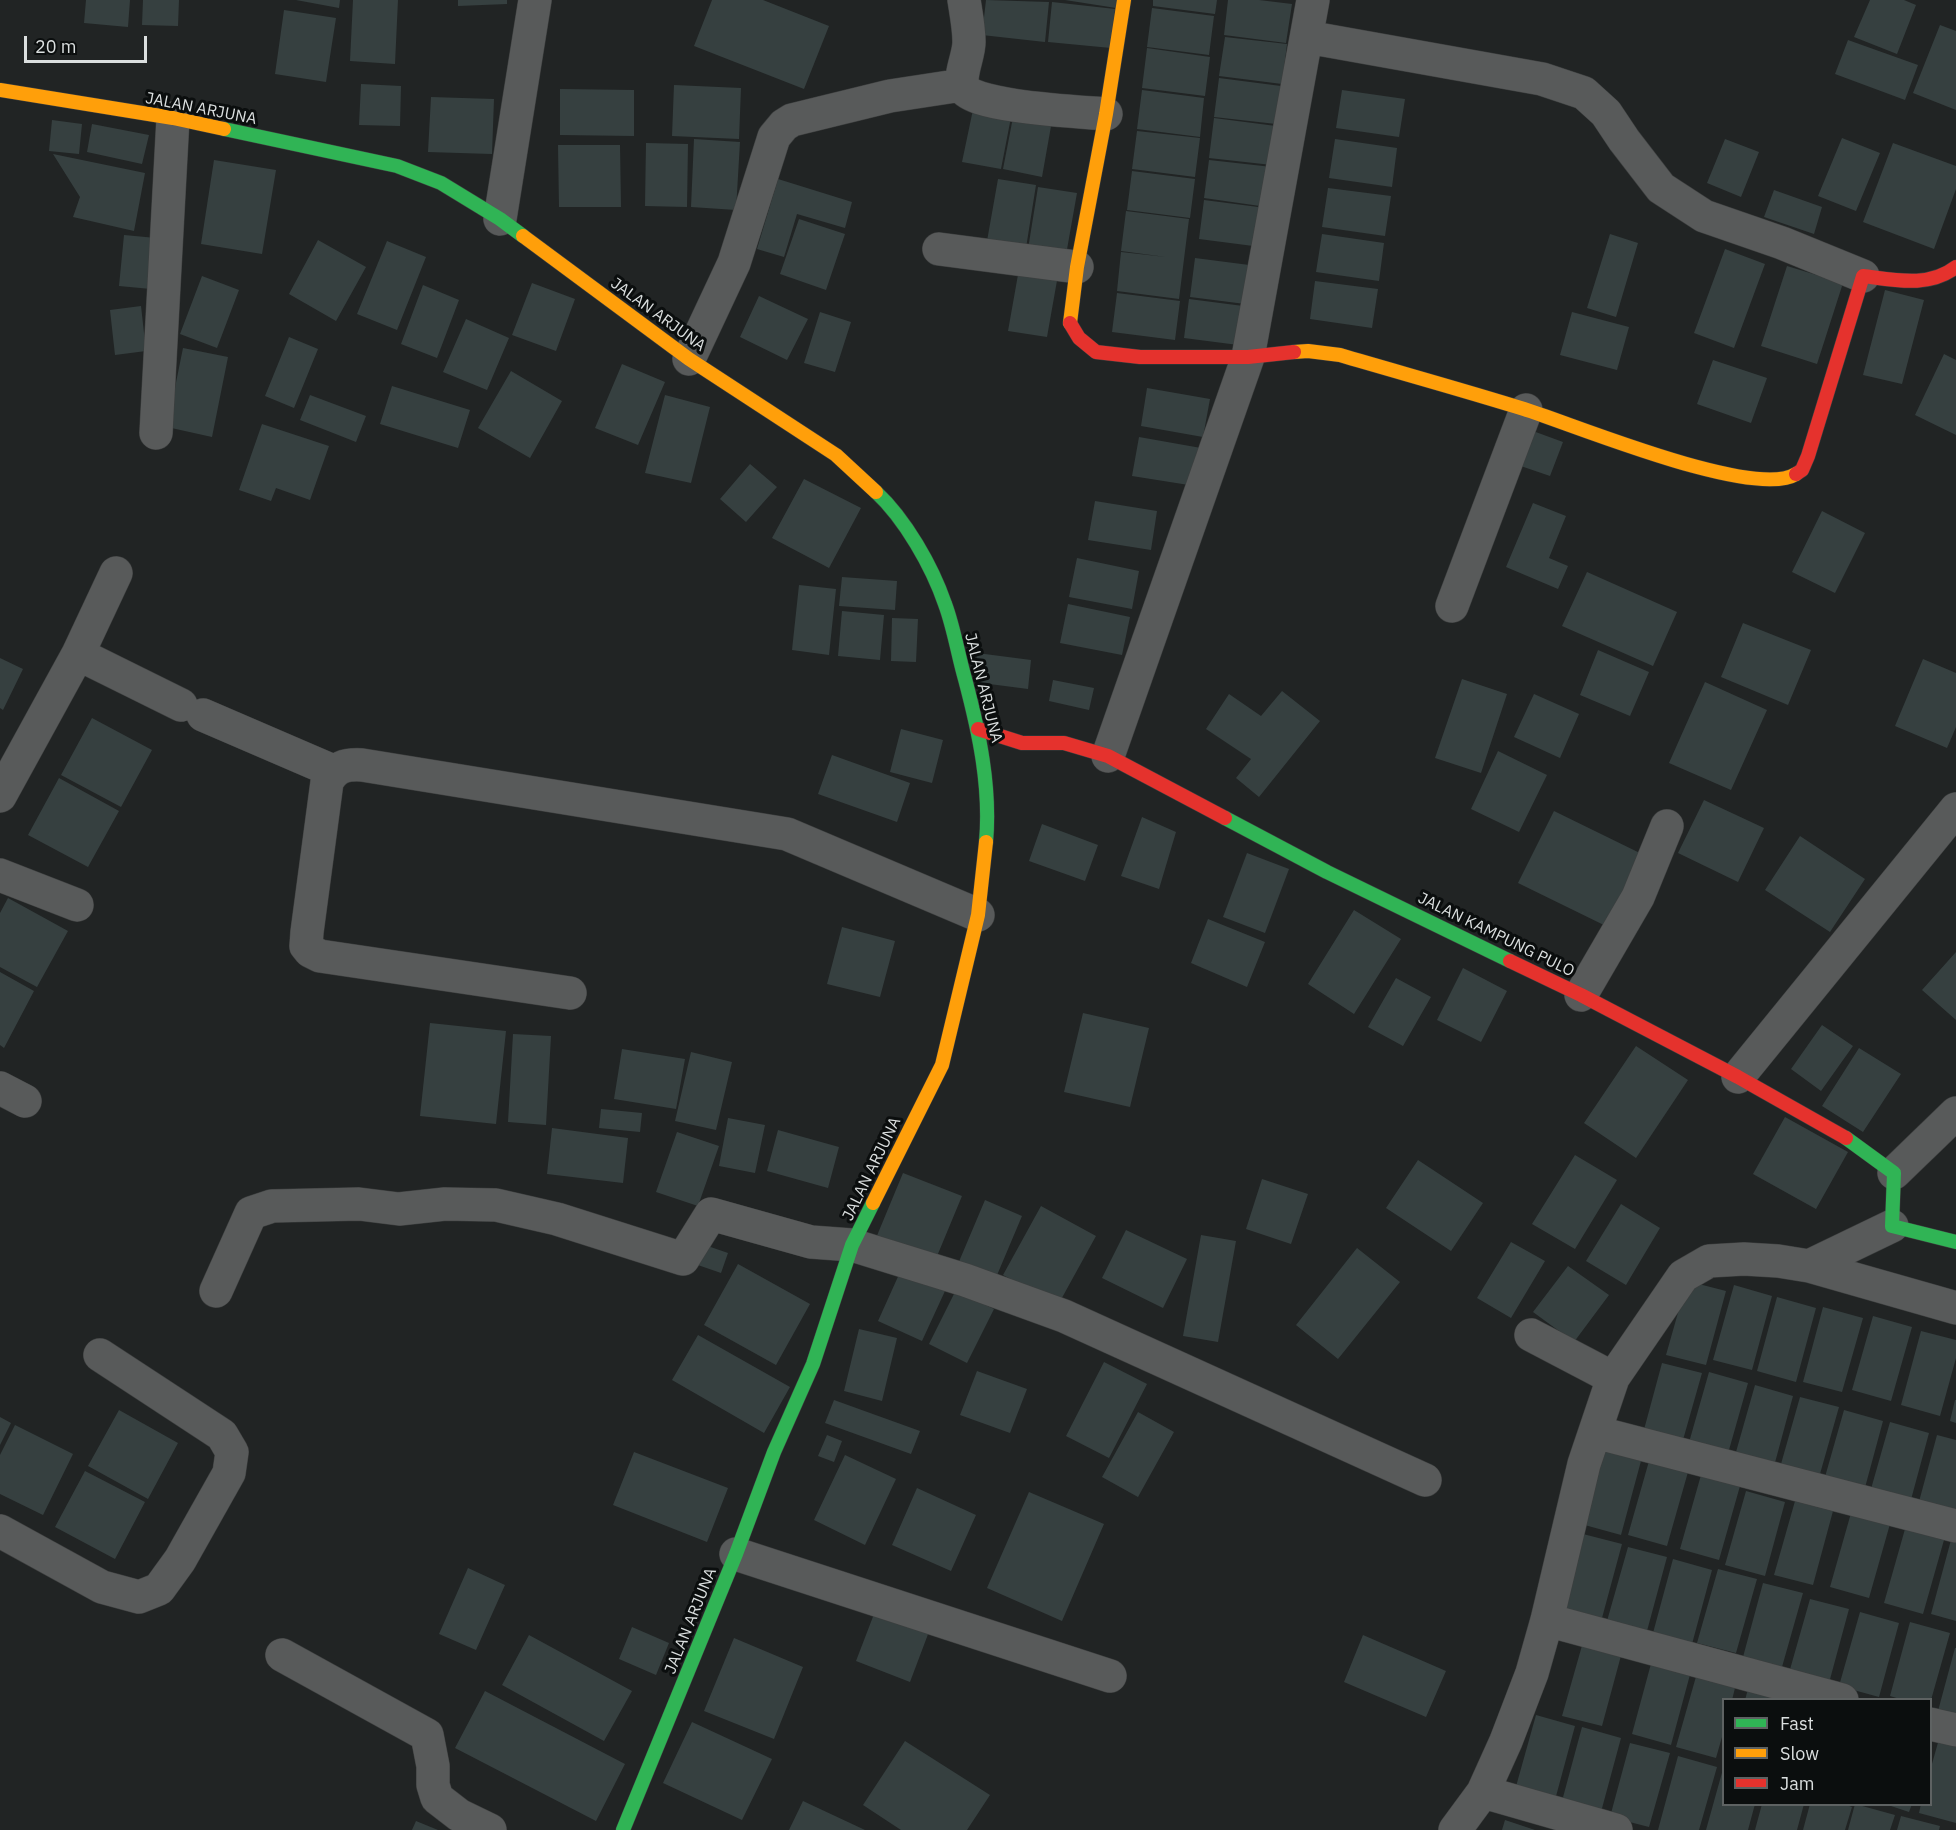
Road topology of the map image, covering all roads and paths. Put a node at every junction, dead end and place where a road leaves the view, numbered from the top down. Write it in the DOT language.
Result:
graph roads {
  1 [pos="535,0"];
  2 [pos="964,0"];
  3 [pos="1124,0"];
  4 [pos="1313,0"];
  5 [pos="1307,38"];
  6 [pos="962,85"];
  7 [pos="0,90"];
  8 [pos="1106,114"];
  9 [pos="173,118"];
  10 [pos="500,219"];
  11 [pos="939,249"];
  12 [pos="1077,267"];
  13 [pos="1863,276"];
  14 [pos="1949,279"];
  15 [pos="1248,357"];
  16 [pos="689,359"];
  17 [pos="1526,410"];
  18 [pos="156,433"];
  19 [pos="116,573"];
  20 [pos="1452,606"];
  21 [pos="78,654"];
  22 [pos="978,729"];
  23 [pos="1022,744"];
  24 [pos="993,756"];
  25 [pos="1108,756"];
  26 [pos="333,771"];
  27 [pos="0,796"];
  28 [pos="1956,808"];
  29 [pos="1667,826"];
  30 [pos="0,875"];
  31 [pos="77,905"];
  32 [pos="978,915"];
  33 [pos="570,993"];
  34 [pos="1581,995"];
  35 [pos="1738,1077"];
  36 [pos="1956,1113"];
  37 [pos="1894,1173"];
  38 [pos="1892,1226"];
  39 [pos="1956,1242"];
  40 [pos="852,1245"];
  41 [pos="1809,1266"];
  42 [pos="216,1291"];
  43 [pos="1956,1308"];
  44 [pos="1531,1335"];
  45 [pos="100,1355"];
  46 [pos="1613,1378"];
  47 [pos="1595,1432"];
  48 [pos="1425,1480"];
  49 [pos="1956,1526"];
  50 [pos="0,1531"];
  51 [pos="736,1554"];
  52 [pos="1547,1620"];
  53 [pos="282,1655"];
  54 [pos="1110,1676"];
  55 [pos="1835,1698"];
  56 [pos="1932,1724"];
  57 [pos="1956,1730"];
  58 [pos="1483,1792"];
  59 [pos="490,1830"];
  60 [pos="623,1830"];
  61 [pos="1455,1830"];
  62 [pos="1616,1830"];
  1 -- 10 [label="street"];
  2 -- 6 [label="street"];
  3 -- 8 [label="street"];
  4 -- 5 [label="street"];
  5 -- 13 [label="street"];
  5 -- 15 [label="street"];
  6 -- 8 [label="street"];
  6 -- 16 [label="street"];
  7 -- 9 [label="street, JALAN ARJUNA"];
  8 -- 12 [label="street"];
  9 -- 10 [label="street, JALAN ARJUNA"];
  9 -- 18 [label="street"];
  10 -- 16 [label="street, JALAN ARJUNA"];
  11 -- 12 [label="street"];
  12 -- 15 [label="street"];
  13 -- 14 [label="street"];
  13 -- 17 [label="street"];
  15 -- 17 [label="street"];
  15 -- 25 [label="street"];
  16 -- 22 [label="street, JALAN ARJUNA"];
  17 -- 20 [label="street"];
  19 -- 21 [label="street"];
  21 -- 26 [label="street"];
  21 -- 27 [label="street"];
  22 -- 23 [label="street, JALAN KAMPUNG PULO"];
  22 -- 24 [label="street, JALAN ARJUNA"];
  23 -- 24 [label="street, JALAN KAMPUNG PULO"];
  23 -- 25 [label="street, JALAN KAMPUNG PULO"];
  24 -- 32 [label="street, JALAN ARJUNA"];
  25 -- 34 [label="street, JALAN KAMPUNG PULO"];
  26 -- 32 [label="street"];
  26 -- 33 [label="street"];
  28 -- 35 [label="street"];
  29 -- 34 [label="street"];
  30 -- 31 [label="street"];
  32 -- 40 [label="street, JALAN ARJUNA"];
  34 -- 35 [label="street, JALAN KAMPUNG PULO"];
  35 -- 37 [label="street, JALAN KAMPUNG PULO"];
  36 -- 37 [label="street"];
  37 -- 38 [label="street"];
  38 -- 39 [label="street"];
  38 -- 41 [label="street"];
  40 -- 42 [label="street"];
  40 -- 48 [label="street"];
  40 -- 51 [label="street, JALAN ARJUNA"];
  41 -- 43 [label="street"];
  41 -- 46 [label="street"];
  44 -- 46 [label="street"];
  45 -- 50 [label="street"];
  46 -- 47 [label="street"];
  47 -- 49 [label="street"];
  47 -- 52 [label="street"];
  51 -- 54 [label="street"];
  51 -- 60 [label="street, JALAN ARJUNA"];
  52 -- 55 [label="street"];
  52 -- 58 [label="street"];
  53 -- 59 [label="street"];
  56 -- 57 [label="street"];
  58 -- 61 [label="street"];
  58 -- 62 [label="street"];
}
